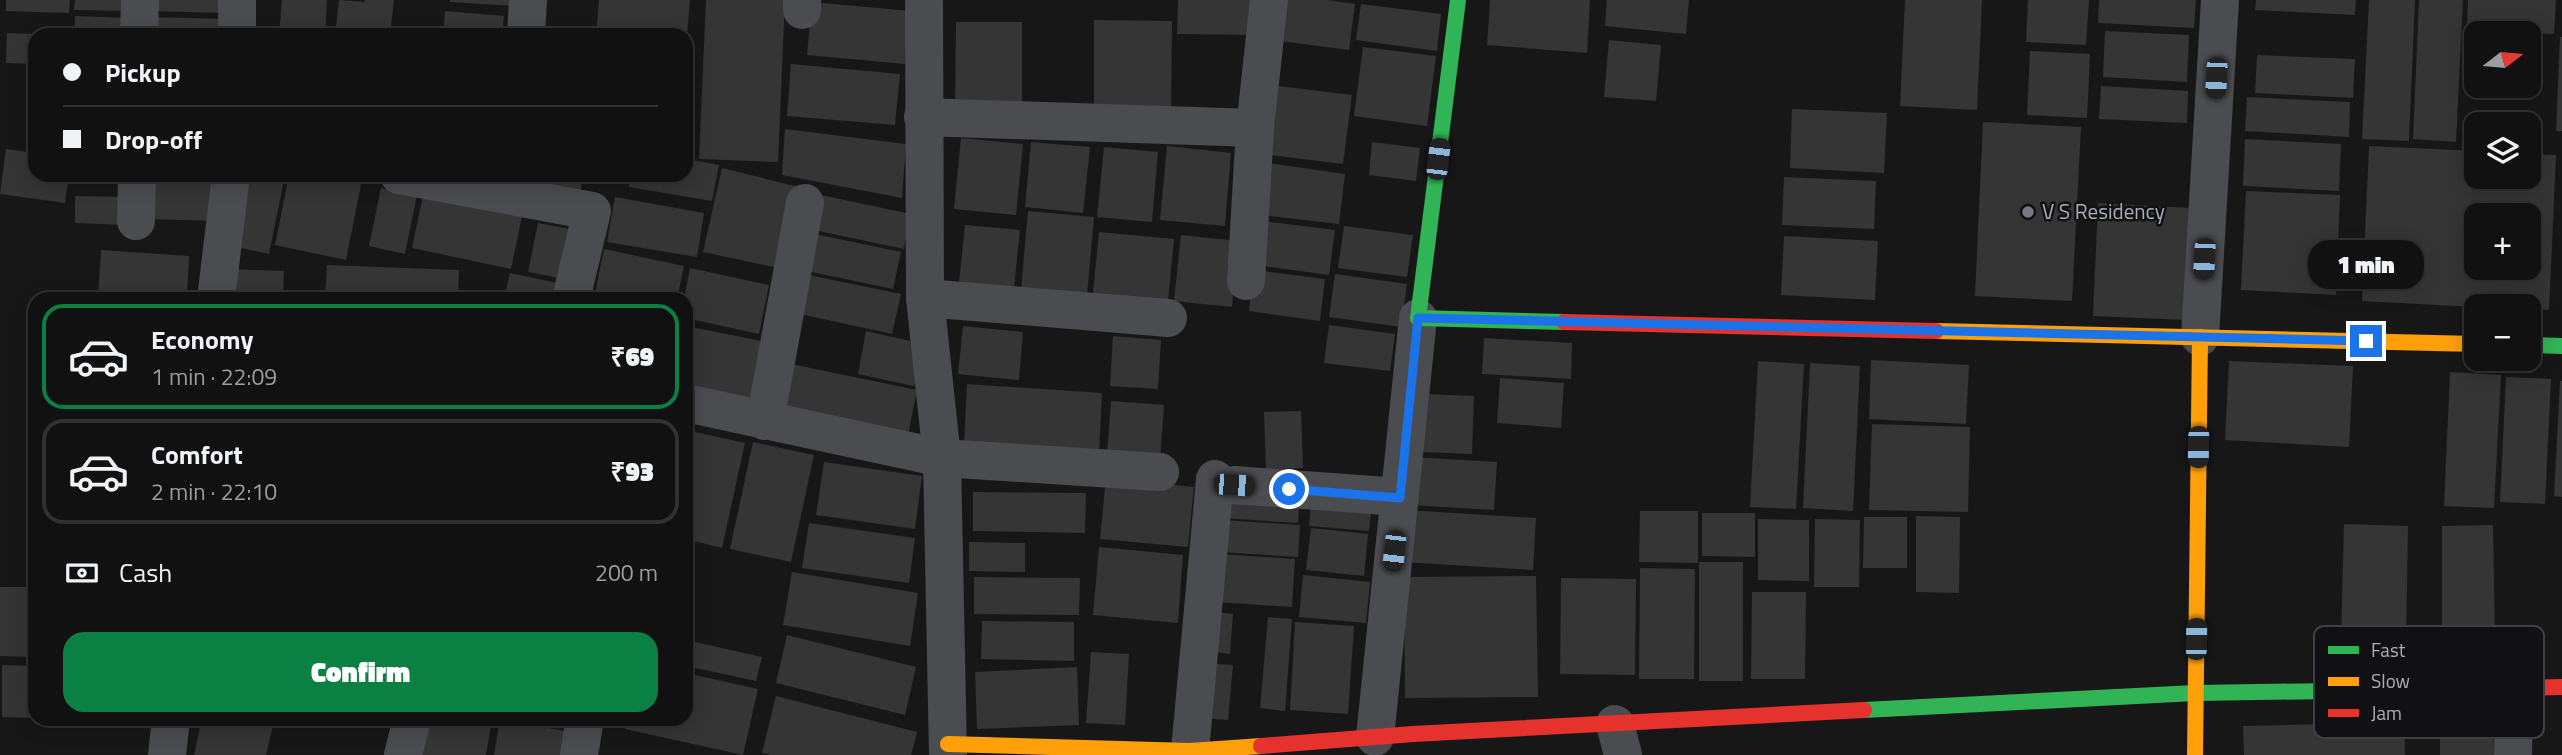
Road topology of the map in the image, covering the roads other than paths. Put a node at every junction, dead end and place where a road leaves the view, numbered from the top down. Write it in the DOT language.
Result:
graph roads {
  1 [pos="140,0"];
  2 [pos="237,0"];
  3 [pos="256,0"];
  4 [pos="270,0"];
  5 [pos="528,0"];
  6 [pos="924,0"];
  7 [pos="1269,0"];
  8 [pos="1458,0"];
  9 [pos="2220,0"];
  10 [pos="139,28"];
  11 [pos="237,28"];
  12 [pos="526,28"];
  13 [pos="923,117"];
  14 [pos="1255,128"];
  15 [pos="137,182"];
  16 [pos="230,182"];
  17 [pos="437,182"];
  18 [pos="805,203"];
  19 [pos="136,221"];
  20 [pos="1246,281"];
  21 [pos="217,292"];
  22 [pos="573,292"];
  23 [pos="925,298"];
  24 [pos="1168,318"];
  25 [pos="1418,318"];
  26 [pos="2200,337"];
  27 [pos="2464,344"];
  28 [pos="2541,345"];
  29 [pos="2562,346"];
  30 [pos="693,406"];
  31 [pos="765,421"];
  32 [pos="942,458"];
  33 [pos="1160,471"];
  34 [pos="1400,498"];
  35 [pos="2544,687"];
  36 [pos="2562,687"];
  37 [pos="2314,692"];
  38 [pos="2195,694"];
  39 [pos="170,726"];
  40 [pos="410,726"];
  41 [pos="584,726"];
  42 [pos="1375,737"];
  43 [pos="1619,739"];
  44 [pos="1414,745"];
  45 [pos="948,749"];
  46 [pos="1190,751"];
  47 [pos="167,755"];
  48 [pos="402,755"];
  49 [pos="579,755"];
  50 [pos="2195,755"];
  1 -- 10 [label="street"];
  2 -- 11 [label="street"];
  3 -- 4 [label="street"];
  5 -- 12 [label="street"];
  6 -- 13 [label="street"];
  7 -- 14 [label="street"];
  8 -- 25 [label="street"];
  9 -- 26 [label="street"];
  13 -- 14 [label="street"];
  13 -- 23 [label="street"];
  14 -- 20 [label="street"];
  15 -- 19 [label="street"];
  16 -- 21 [label="street"];
  17 -- 22 [label="street"];
  18 -- 31 [label="street"];
  23 -- 24 [label="street"];
  23 -- 32 [label="street"];
  25 -- 26 [label="street"];
  25 -- 34 [label="street"];
  26 -- 27 [label="street"];
  26 -- 38 [label="street"];
  28 -- 29 [label="street"];
  30 -- 31 [label="street"];
  31 -- 32 [label="street"];
  32 -- 33 [label="street"];
  32 -- 45 [label="street"];
  34 -- 42 [label="street"];
  34 -- 46 [label="street"];
  35 -- 36 [label="street"];
  37 -- 38 [label="street"];
  38 -- 43 [label="street"];
  38 -- 50 [label="street"];
  39 -- 47 [label="street"];
  40 -- 48 [label="street"];
  41 -- 49 [label="street"];
  42 -- 44 [label="street"];
  42 -- 46 [label="street"];
  43 -- 44 [label="street"];
  45 -- 46 [label="street"];
}
